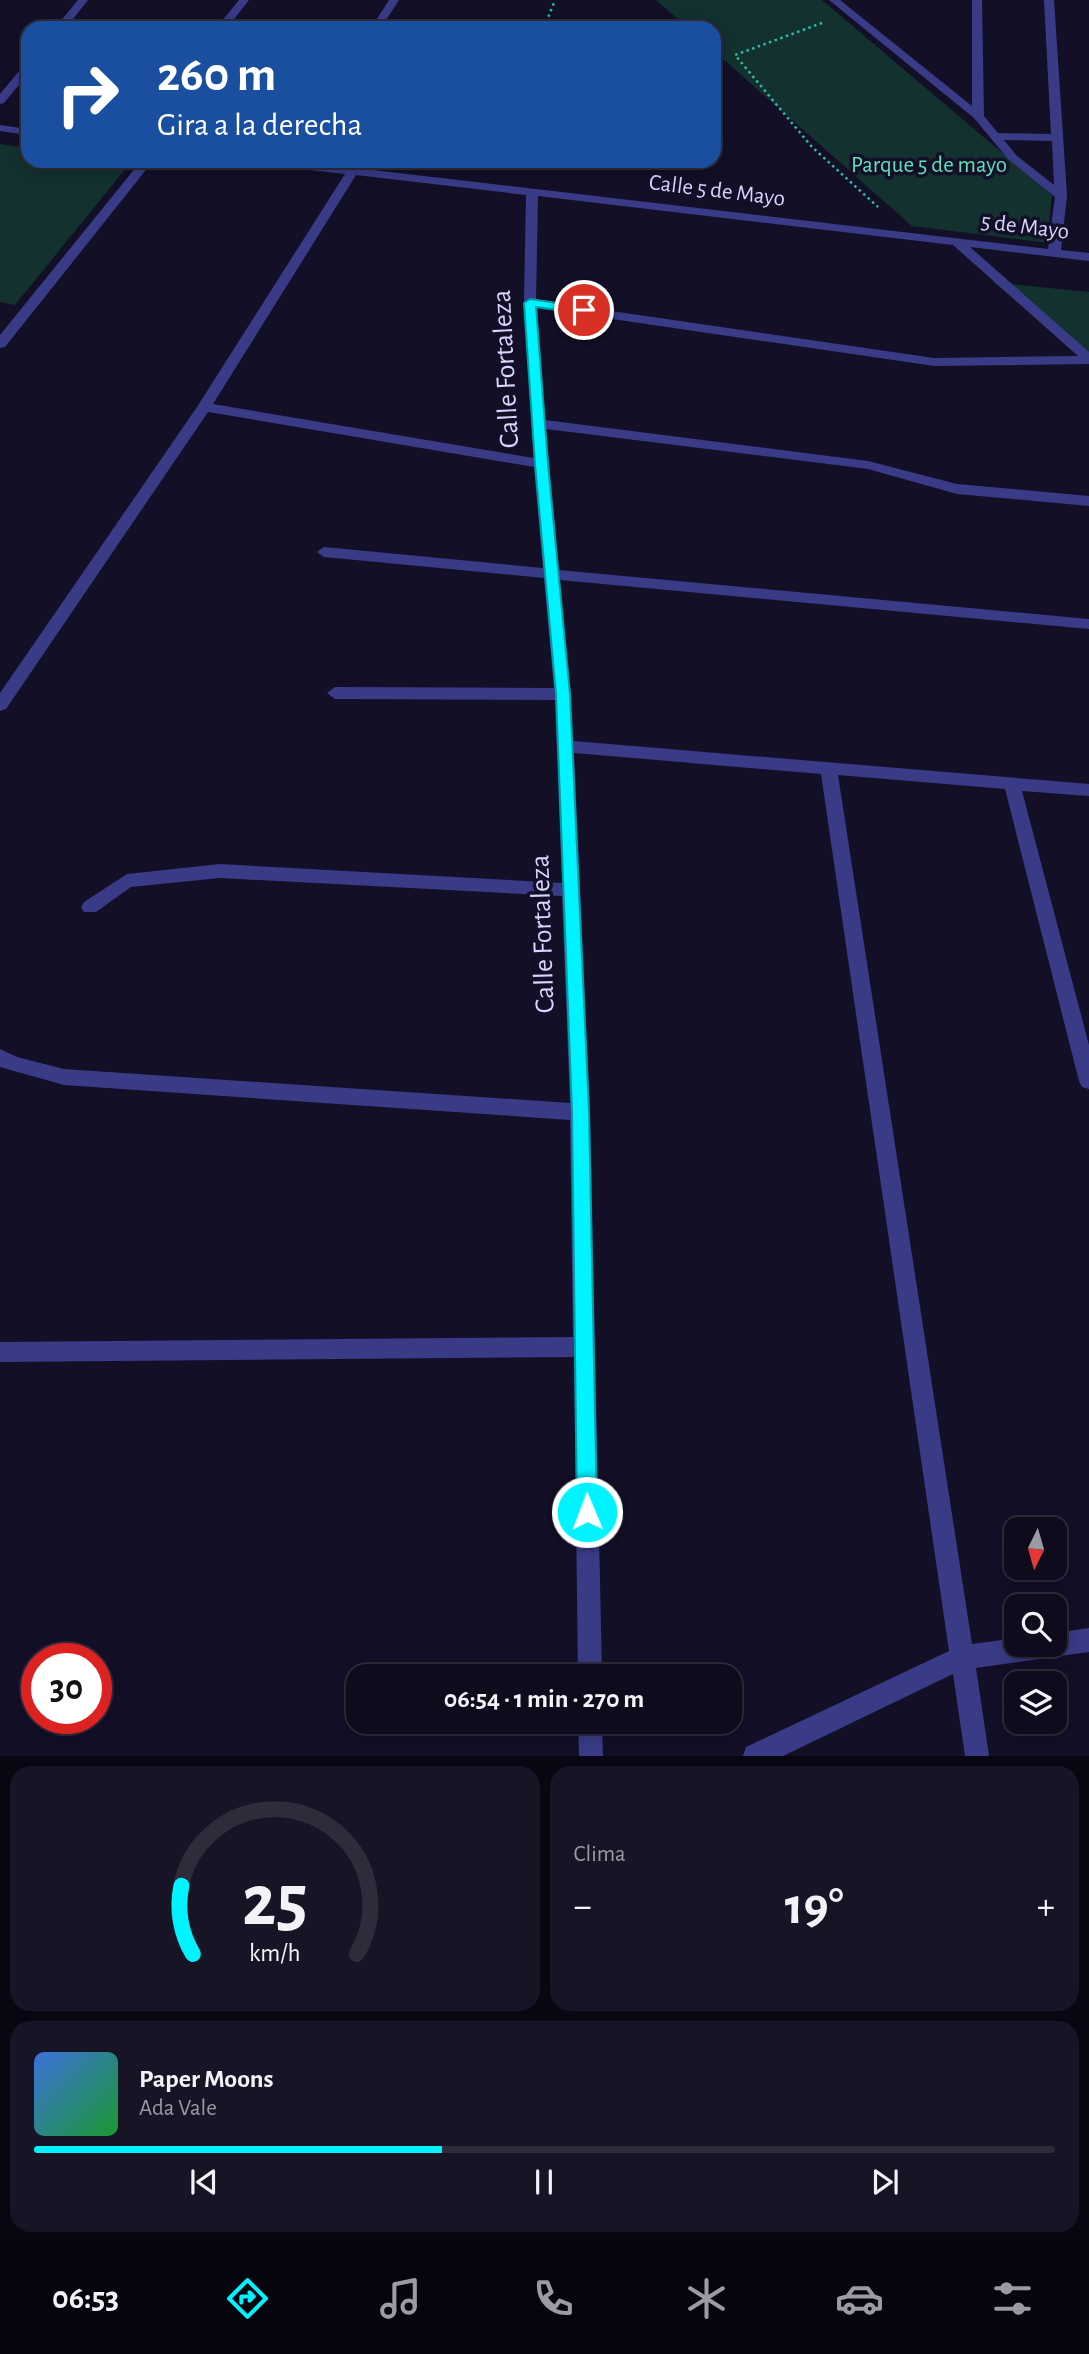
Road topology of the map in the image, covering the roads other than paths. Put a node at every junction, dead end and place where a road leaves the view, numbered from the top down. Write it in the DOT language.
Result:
graph roads {
  1 [pos="83,0"];
  2 [pos="244,0"];
  3 [pos="394,0"];
  4 [pos="834,0"];
  5 [pos="977,0"];
  6 [pos="1049,0"];
  7 [pos="66,21"];
  8 [pos="227,21"];
  9 [pos="380,21"];
  10 [pos="21,76"];
  11 [pos="0,101"];
  12 [pos="978,116"];
  13 [pos="0,128"];
  14 [pos="21,131"];
  15 [pos="995,136"];
  16 [pos="1058,138"];
  17 [pos="141,168"];
  18 [pos="328,168"];
  19 [pos="352,172"];
  20 [pos="532,191"];
  21 [pos="1061,196"];
  22 [pos="956,240"];
  23 [pos="1054,253"];
  24 [pos="1089,257"];
  25 [pos="530,303"];
  26 [pos="0,344"];
  27 [pos="1089,360"];
  28 [pos="204,407"];
  29 [pos="539,424"];
  30 [pos="541,464"];
  31 [pos="1089,501"];
  32 [pos="324,552"];
  33 [pos="553,573"];
  34 [pos="1089,624"];
  35 [pos="335,693"];
  36 [pos="563,694"];
  37 [pos="0,705"];
  38 [pos="565,746"];
  39 [pos="828,767"];
  40 [pos="1012,783"];
  41 [pos="1089,790"];
  42 [pos="571,890"];
  43 [pos="90,907"];
  44 [pos="0,1057"];
  45 [pos="1089,1081"];
  46 [pos="580,1112"];
  47 [pos="584,1347"];
  48 [pos="0,1352"];
  49 [pos="1089,1640"];
  50 [pos="1067,1643"];
  51 [pos="1004,1652"];
  52 [pos="960,1658"];
  53 [pos="590,1664"];
  54 [pos="590,1734"];
  55 [pos="591,1755"];
  56 [pos="755,1755"];
  57 [pos="976,1755"];
  1 -- 7 [label="street"];
  2 -- 8 [label="street"];
  3 -- 9 [label="street"];
  4 -- 12 [label="street"];
  5 -- 12 [label="street"];
  6 -- 16 [label="street"];
  10 -- 11 [label="street"];
  12 -- 15 [label="street"];
  13 -- 14 [label="street"];
  15 -- 16 [label="street"];
  15 -- 21 [label="street"];
  16 -- 21 [label="street"];
  17 -- 26 [label="street"];
  18 -- 19 [label="street, Calle 5 de Mayo"];
  19 -- 20 [label="street, Calle 5 de Mayo"];
  19 -- 28 [label="street"];
  20 -- 22 [label="street, Calle 5 de Mayo"];
  20 -- 25 [label="street, Calle Fortaleza"];
  21 -- 23 [label="street"];
  22 -- 23 [label="street, 5 de Mayo"];
  22 -- 27 [label="street"];
  23 -- 24 [label="street, 5 de Mayo"];
  25 -- 27 [label="street"];
  25 -- 29 [label="street, Calle Fortaleza"];
  28 -- 30 [label="street"];
  28 -- 37 [label="street"];
  29 -- 30 [label="street, Calle Fortaleza"];
  29 -- 31 [label="street"];
  30 -- 33 [label="street, Calle Fortaleza"];
  32 -- 33 [label="street"];
  33 -- 34 [label="street"];
  33 -- 36 [label="street, Calle Fortaleza"];
  35 -- 36 [label="street"];
  36 -- 38 [label="street, Calle Fortaleza"];
  38 -- 39 [label="street"];
  38 -- 42 [label="street, Calle Fortaleza"];
  39 -- 40 [label="street"];
  39 -- 52 [label="street"];
  40 -- 41 [label="street"];
  40 -- 45 [label="street"];
  42 -- 43 [label="street"];
  42 -- 46 [label="street, Calle Fortaleza"];
  44 -- 46 [label="street"];
  46 -- 47 [label="street, Calle Fortaleza"];
  47 -- 48 [label="street"];
  47 -- 53 [label="street, Calle Fortaleza"];
  49 -- 50 [label="street"];
  51 -- 52 [label="street"];
  52 -- 56 [label="street"];
  52 -- 57 [label="street"];
  54 -- 55 [label="street"];
}
